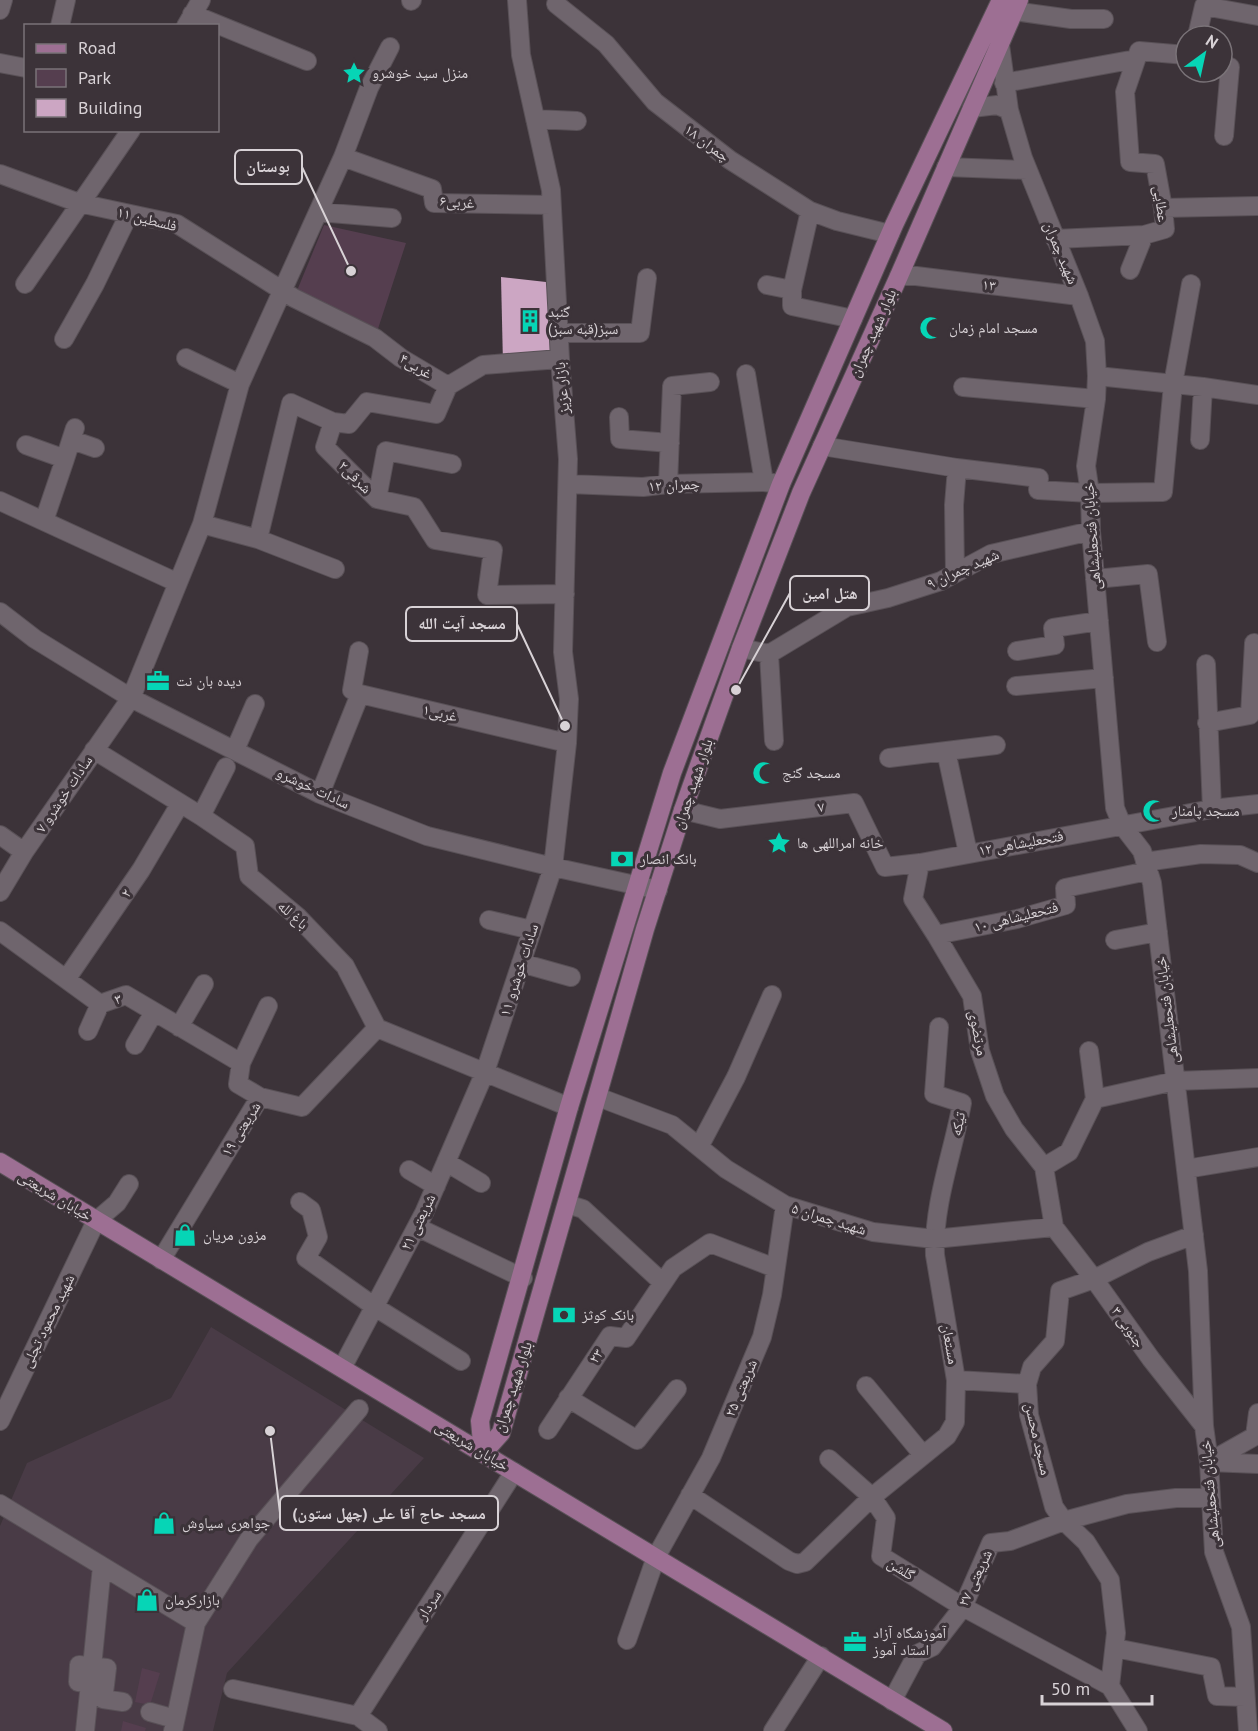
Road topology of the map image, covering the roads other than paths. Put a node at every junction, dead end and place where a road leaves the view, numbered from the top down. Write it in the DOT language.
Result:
graph roads {
  1 [pos="3,0"];
  2 [pos="66,0"];
  3 [pos="517,0"];
  4 [pos="554,1"];
  5 [pos="1011,4"];
  6 [pos="0,10"];
  7 [pos="193,13"];
  8 [pos="1258,16"];
  9 [pos="1104,19"];
  10 [pos="60,24"];
  11 [pos="219,24"];
  12 [pos="219,24"];
  13 [pos="1200,24"];
  14 [pos="1000,45"];
  15 [pos="390,47"];
  16 [pos="1174,54"];
  17 [pos="1136,60"];
  18 [pos="307,62"];
  19 [pos="0,63"];
  20 [pos="24,68"];
  21 [pos="1004,83"];
  22 [pos="1229,84"];
  23 [pos="972,108"];
  24 [pos="1009,110"];
  25 [pos="535,119"];
  26 [pos="577,121"];
  27 [pos="130,132"];
  28 [pos="1224,136"];
  29 [pos="343,157"];
  30 [pos="946,167"];
  31 [pos="1027,170"];
  32 [pos="0,174"];
  33 [pos="80,203"];
  34 [pos="551,205"];
  35 [pos="1257,206"];
  36 [pos="1163,208"];
  37 [pos="810,211"];
  38 [pos="318,212"];
  39 [pos="129,214"];
  40 [pos="392,218"];
  41 [pos="890,234"];
  42 [pos="1144,235"];
  43 [pos="1055,239"];
  44 [pos="1130,270"];
  45 [pos="899,276"];
  46 [pos="647,278"];
  47 [pos="25,284"];
  48 [pos="1191,284"];
  49 [pos="767,285"];
  50 [pos="281,290"];
  51 [pos="1079,296"];
  52 [pos="792,298"];
  53 [pos="853,319"];
  54 [pos="559,333"];
  55 [pos="64,339"];
  56 [pos="186,358"];
  57 [pos="560,359"];
  58 [pos="746,374"];
  59 [pos="1097,376"];
  60 [pos="710,382"];
  61 [pos="240,384"];
  62 [pos="1173,384"];
  63 [pos="448,386"];
  64 [pos="963,387"];
  65 [pos="1203,387"];
  66 [pos="1258,395"];
  67 [pos="1096,399"];
  68 [pos="619,417"];
  69 [pos="333,422"];
  70 [pos="1200,440"];
  71 [pos="670,443"];
  72 [pos="26,445"];
  73 [pos="822,446"];
  74 [pos="95,448"];
  75 [pos="65,459"];
  76 [pos="452,464"];
  77 [pos="957,468"];
  78 [pos="773,483"];
  79 [pos="568,484"];
  80 [pos="668,484"];
  81 [pos="801,493"];
  82 [pos="1090,493"];
  83 [pos="377,499"];
  84 [pos="0,501"];
  85 [pos="44,521"];
  86 [pos="202,524"];
  87 [pos="1091,531"];
  88 [pos="258,539"];
  89 [pos="335,569"];
  90 [pos="955,573"];
  91 [pos="1095,579"];
  92 [pos="178,583"];
  93 [pos="565,594"];
  94 [pos="0,612"];
  95 [pos="1099,621"];
  96 [pos="1157,642"];
  97 [pos="1254,644"];
  98 [pos="741,648"];
  99 [pos="359,651"];
  100 [pos="1017,651"];
  101 [pos="770,654"];
  102 [pos="1206,664"];
  103 [pos="1104,678"];
  104 [pos="1016,686"];
  105 [pos="360,694"];
  106 [pos="131,698"];
  107 [pos="255,704"];
  108 [pos="1208,723"];
  109 [pos="774,741"];
  110 [pos="567,743"];
  111 [pos="996,745"];
  112 [pos="94,750"];
  113 [pos="235,750"];
  114 [pos="946,752"];
  115 [pos="889,758"];
  116 [pos="226,767"];
  117 [pos="320,794"];
  118 [pos="180,804"];
  119 [pos="1258,804"];
  120 [pos="1212,809"];
  121 [pos="683,810"];
  122 [pos="201,816"];
  123 [pos="1122,825"];
  124 [pos="0,835"];
  125 [pos="24,852"];
  126 [pos="968,853"];
  127 [pos="920,863"];
  128 [pos="1258,863"];
  129 [pos="1147,866"];
  130 [pos="553,867"];
  131 [pos="638,884"];
  132 [pos="658,890"];
  133 [pos="0,892"];
  134 [pos="489,920"];
  135 [pos="532,930"];
  136 [pos="0,931"];
  137 [pos="1158,932"];
  138 [pos="936,935"];
  139 [pos="1115,940"];
  140 [pos="521,963"];
  141 [pos="571,977"];
  142 [pos="67,978"];
  143 [pos="204,984"];
  144 [pos="771,995"];
  145 [pos="100,1004"];
  146 [pos="268,1006"];
  147 [pos="154,1012"];
  148 [pos="179,1027"];
  149 [pos="939,1027"];
  150 [pos="377,1028"];
  151 [pos="88,1031"];
  152 [pos="135,1045"];
  153 [pos="1089,1051"];
  154 [pos="241,1063"];
  155 [pos="485,1072"];
  156 [pos="1258,1078"];
  157 [pos="1176,1081"];
  158 [pos="260,1097"];
  159 [pos="598,1097"];
  160 [pos="1095,1099"];
  161 [pos="569,1107"];
  162 [pos="699,1147"];
  163 [pos="1258,1157"];
  164 [pos="0,1162"];
  165 [pos="446,1162"];
  166 [pos="1044,1167"];
  167 [pos="1186,1169"];
  168 [pos="409,1170"];
  169 [pos="481,1183"];
  170 [pos="129,1184"];
  171 [pos="436,1186"];
  172 [pos="300,1202"];
  173 [pos="567,1204"];
  174 [pos="785,1205"];
  175 [pos="96,1221"];
  176 [pos="417,1227"];
  177 [pos="1054,1227"];
  178 [pos="1194,1235"];
  179 [pos="934,1239"];
  180 [pos="161,1260"];
  181 [pos="775,1268"];
  182 [pos="524,1271"];
  183 [pos="547,1272"];
  184 [pos="668,1276"];
  185 [pos="1094,1279"];
  186 [pos="375,1307"];
  187 [pos="461,1362"];
  188 [pos="342,1368"];
  189 [pos="956,1380"];
  190 [pos="1027,1384"];
  191 [pos="866,1386"];
  192 [pos="677,1389"];
  193 [pos="568,1398"];
  194 [pos="359,1409"];
  195 [pos="1258,1413"];
  196 [pos="0,1421"];
  197 [pos="1204,1426"];
  198 [pos="548,1430"];
  199 [pos="483,1453"];
  200 [pos="923,1455"];
  201 [pos="829,1459"];
  202 [pos="1209,1462"];
  203 [pos="1258,1464"];
  204 [pos="514,1472"];
  205 [pos="690,1495"];
  206 [pos="872,1497"];
  207 [pos="1211,1498"];
  208 [pos="0,1504"];
  209 [pos="1064,1521"];
  210 [pos="656,1557"];
  211 [pos="102,1566"];
  212 [pos="963,1607"];
  213 [pos="196,1623"];
  214 [pos="1249,1629"];
  215 [pos="627,1640"];
  216 [pos="1115,1648"];
  217 [pos="821,1656"];
  218 [pos="96,1678"];
  219 [pos="1110,1686"];
  220 [pos="233,1689"];
  221 [pos="1245,1696"];
  222 [pos="892,1701"];
  223 [pos="123,1702"];
  224 [pos="150,1712"];
  225 [pos="358,1716"];
  226 [pos="174,1725"];
  227 [pos="85,1731"];
  228 [pos="378,1731"];
  229 [pos="773,1731"];
  230 [pos="943,1731"];
  231 [pos="1138,1731"];
  232 [pos="1248,1731"];
  1 -- 6 [label="street"];
  2 -- 10 [label="street"];
  3 -- 25 [label="street, بازار عزیز"];
  4 -- 37 [label="street, چمران ۱۸"];
  5 -- 9 [label="street"];
  5 -- 14 [label="main road, بلوار شهید چمران"];
  5 -- 41 [label="main road, بلوار شهید چمران"];
  7 -- 12 [label="street"];
  8 -- 13 [label="street"];
  11 -- 18 [label="street"];
  14 -- 21 [label="street, شهید چمران"];
  14 -- 23 [label="main road, بلوار شهید چمران"];
  15 -- 29 [label="street, سادات خوشرو ۷"];
  16 -- 17 [label="street"];
  17 -- 21 [label="street"];
  17 -- 36 [label="street, عطایی"];
  19 -- 20 [label="street"];
  21 -- 24 [label="street, شهید چمران"];
  22 -- 28 [label="street"];
  23 -- 24 [label="street"];
  23 -- 30 [label="main road, بلوار شهید چمران"];
  24 -- 31 [label="street, شهید چمران"];
  25 -- 26 [label="street"];
  25 -- 34 [label="street, بازار عزیز"];
  27 -- 33 [label="street"];
  29 -- 34 [label="street, غربی۶"];
  29 -- 38 [label="street, سادات خوشرو ۷"];
  30 -- 31 [label="street"];
  30 -- 45 [label="main road, بلوار شهید چمران"];
  31 -- 43 [label="street, شهید چمران"];
  32 -- 33 [label="street, فلسطین ۱۱"];
  33 -- 39 [label="street, فلسطین ۱۱"];
  33 -- 47 [label="street"];
  34 -- 54 [label="street, بازار عزیز"];
  35 -- 36 [label="street"];
  36 -- 42 [label="street, عطایی"];
  37 -- 41 [label="street, چمران ۱۸"];
  37 -- 52 [label="street"];
  38 -- 40 [label="street"];
  38 -- 50 [label="street, سادات خوشرو ۷"];
  39 -- 50 [label="street, فلسطین ۱۱"];
  39 -- 55 [label="street"];
  41 -- 53 [label="main road, بلوار شهید چمران"];
  42 -- 43 [label="street, عطایی"];
  42 -- 44 [label="street"];
  43 -- 51 [label="street, شهید چمران"];
  45 -- 51 [label="street, ۱۳"];
  45 -- 73 [label="main road, بلوار شهید چمران"];
  46 -- 54 [label="street"];
  48 -- 62 [label="street"];
  49 -- 52 [label="street"];
  50 -- 61 [label="street, سادات خوشرو ۷"];
  50 -- 63 [label="street, غربی۴"];
  51 -- 59 [label="street, شهید چمران"];
  52 -- 53 [label="street"];
  53 -- 78 [label="main road, بلوار شهید چمران"];
  54 -- 57 [label="street, بازار عزیز"];
  56 -- 61 [label="street"];
  57 -- 63 [label="street, غربی۴"];
  57 -- 79 [label="street, بازار عزیز"];
  58 -- 78 [label="street"];
  59 -- 62 [label="street"];
  59 -- 67 [label="street, شهید چمران"];
  60 -- 71 [label="street"];
  61 -- 86 [label="street, سادات خوشرو ۷"];
  62 -- 65 [label="street"];
  62 -- 82 [label="street"];
  63 -- 69 [label="street"];
  64 -- 67 [label="street"];
  65 -- 66 [label="street"];
  65 -- 70 [label="street"];
  67 -- 82 [label="street, خیابان فتحعلیشاهی"];
  68 -- 71 [label="street"];
  69 -- 83 [label="street, شرقی۲"];
  69 -- 88 [label="street"];
  71 -- 80 [label="street"];
  72 -- 75 [label="street"];
  73 -- 77 [label="street"];
  73 -- 81 [label="main road, بلوار شهید چمران"];
  74 -- 75 [label="street"];
  75 -- 85 [label="street"];
  76 -- 83 [label="street"];
  77 -- 82 [label="street"];
  77 -- 90 [label="street"];
  78 -- 80 [label="street, چمران ۱۲"];
  78 -- 81 [label="main road"];
  78 -- 131 [label="main road, بلوار شهید چمران"];
  79 -- 80 [label="street, چمران ۱۲"];
  79 -- 93 [label="street, بازار عزیز"];
  81 -- 98 [label="main road, بلوار شهید چمران"];
  82 -- 87 [label="street, خیابان فتحعلیشاهی"];
  83 -- 93 [label="street, شرقی۲"];
  84 -- 85 [label="street"];
  85 -- 92 [label="street"];
  86 -- 88 [label="street"];
  86 -- 92 [label="street, سادات خوشرو ۷"];
  87 -- 90 [label="street, شهید چمران ۹"];
  87 -- 91 [label="street, خیابان فتحعلیشاهی"];
  88 -- 89 [label="street"];
  90 -- 101 [label="street, شهید چمران ۹"];
  91 -- 95 [label="street, خیابان فتحعلیشاهی"];
  91 -- 96 [label="street"];
  92 -- 106 [label="street, سادات خوشرو ۷"];
  93 -- 110 [label="street, بازار عزیز"];
  94 -- 106 [label="street, سادات خوشرو"];
  95 -- 100 [label="street"];
  95 -- 103 [label="street, خیابان فتحعلیشاهی"];
  97 -- 108 [label="street"];
  98 -- 101 [label="street"];
  98 -- 121 [label="main road, بلوار شهید چمران"];
  99 -- 105 [label="street"];
  101 -- 109 [label="street"];
  102 -- 108 [label="street"];
  103 -- 104 [label="street"];
  103 -- 123 [label="street, خیابان فتحعلیشاهی"];
  105 -- 110 [label="street, غربی۱"];
  105 -- 117 [label="street"];
  106 -- 112 [label="street, سادات خوشرو ۷"];
  106 -- 113 [label="street, سادات خوشرو"];
  107 -- 113 [label="street"];
  108 -- 120 [label="street"];
  110 -- 130 [label="street, سادات خوشرو ۱۱"];
  111 -- 114 [label="street"];
  112 -- 118 [label="street, باغ لله"];
  112 -- 125 [label="street, سادات خوشرو ۷"];
  113 -- 117 [label="street, سادات خوشرو"];
  114 -- 115 [label="street"];
  114 -- 126 [label="street"];
  116 -- 122 [label="street"];
  117 -- 130 [label="street, سادات خوشرو"];
  118 -- 122 [label="street, باغ لله"];
  118 -- 142 [label="street, ۲"];
  119 -- 120 [label="street, فتحعلیشاهی ۱۲"];
  120 -- 123 [label="street, فتحعلیشاهی ۱۲"];
  121 -- 127 [label="street, ۷"];
  121 -- 132 [label="main road, بلوار شهید چمران"];
  122 -- 150 [label="street, باغ لله"];
  123 -- 126 [label="street, فتحعلیشاهی ۱۲"];
  123 -- 129 [label="street, خیابان فتحعلیشاهی"];
  124 -- 125 [label="street"];
  125 -- 133 [label="street, سادات خوشرو ۷"];
  126 -- 127 [label="street, فتحعلیشاهی ۱۲"];
  127 -- 138 [label="street, مرتضوی"];
  128 -- 129 [label="street"];
  129 -- 137 [label="street, خیابان فتحعلیشاهی"];
  129 -- 138 [label="street, فتحعلیشاهی ۱۰"];
  130 -- 131 [label="street, سادات خوشرو"];
  130 -- 135 [label="street, سادات خوشرو ۱۱"];
  131 -- 132 [label="street, سادات خوشرو"];
  131 -- 161 [label="main road, بلوار شهید چمران"];
  132 -- 159 [label="main road, بلوار شهید چمران"];
  134 -- 135 [label="street"];
  135 -- 140 [label="street, سادات خوشرو ۱۱"];
  136 -- 142 [label="street, ۳"];
  137 -- 139 [label="street"];
  137 -- 157 [label="street, خیابان فتحعلیشاهی"];
  138 -- 166 [label="street, مرتضوی"];
  140 -- 141 [label="street"];
  140 -- 155 [label="street, سادات خوشرو ۱۱"];
  142 -- 145 [label="street, ۳"];
  143 -- 148 [label="street"];
  144 -- 162 [label="street"];
  145 -- 147 [label="street, ۳"];
  145 -- 151 [label="street"];
  146 -- 154 [label="street"];
  147 -- 148 [label="street, ۳"];
  147 -- 152 [label="street"];
  148 -- 154 [label="street, ۳"];
  149 -- 179 [label="street, تیکه"];
  150 -- 155 [label="street"];
  150 -- 158 [label="street, شریعتی ۱۹"];
  153 -- 160 [label="street"];
  154 -- 158 [label="street"];
  155 -- 161 [label="street"];
  155 -- 165 [label="street, شریعتی ۲۱"];
  156 -- 157 [label="street"];
  157 -- 160 [label="street"];
  157 -- 167 [label="street, خیابان فتحعلیشاهی"];
  158 -- 180 [label="street, شریعتی ۱۹"];
  159 -- 162 [label="street, شهید چمران ۵"];
  159 -- 173 [label="main road, بلوار شهید چمران"];
  160 -- 166 [label="street"];
  161 -- 182 [label="main road, بلوار شهید چمران"];
  162 -- 174 [label="street, شهید چمران ۵"];
  163 -- 167 [label="street"];
  164 -- 175 [label="main road, خیابان شریعتی"];
  165 -- 169 [label="street"];
  165 -- 171 [label="street, شریعتی ۲۱"];
  166 -- 177 [label="street"];
  167 -- 178 [label="street, خیابان فتحعلیشاهی"];
  168 -- 171 [label="street"];
  170 -- 175 [label="street"];
  171 -- 176 [label="street, شریعتی ۲۱"];
  172 -- 186 [label="street"];
  173 -- 183 [label="main road, بلوار شهید چمران"];
  173 -- 184 [label="street"];
  174 -- 179 [label="street, شهید چمران ۵"];
  174 -- 181 [label="street, شریعتی ۲۵"];
  175 -- 180 [label="main road, خیابان شریعتی"];
  175 -- 196 [label="street, شهید محمود تجلی"];
  176 -- 182 [label="street"];
  176 -- 186 [label="street, شریعتی ۲۱"];
  177 -- 179 [label="street, شهید چمران ۵"];
  177 -- 185 [label="street, ۳ جنوبی"];
  178 -- 185 [label="street, مسجد محسن"];
  178 -- 197 [label="street, خیابان فتحعلیشاهی"];
  179 -- 189 [label="street, مستعان"];
  180 -- 188 [label="main road, خیابان شریعتی"];
  181 -- 184 [label="street"];
  181 -- 205 [label="street, شریعتی ۲۵"];
  182 -- 183 [label="main road"];
  182 -- 199 [label="main road, بلوار شهید چمران"];
  183 -- 199 [label="main road, بلوار شهید چمران"];
  184 -- 193 [label="street, ۲۳"];
  185 -- 190 [label="street, مسجد محسن"];
  185 -- 197 [label="street, ۳ جنوبی"];
  186 -- 187 [label="street"];
  186 -- 188 [label="street, شریعتی ۲۱"];
  188 -- 199 [label="main road, خیابان شریعتی"];
  189 -- 190 [label="street, مستعان"];
  189 -- 200 [label="street"];
  190 -- 209 [label="street, مسجد محسن"];
  191 -- 200 [label="street"];
  192 -- 193 [label="street"];
  193 -- 198 [label="street, ۲۳"];
  194 -- 213 [label="street"];
  195 -- 202 [label="street"];
  197 -- 202 [label="street, خیابان فتحعلیشاهی"];
  199 -- 204 [label="main road, خیابان شریعتی"];
  200 -- 206 [label="street"];
  201 -- 206 [label="street, گلشن"];
  202 -- 203 [label="street"];
  202 -- 207 [label="street, خیابان فتحعلیشاهی"];
  204 -- 210 [label="main road, خیابان شریعتی"];
  204 -- 225 [label="street, سردار"];
  205 -- 206 [label="street"];
  205 -- 210 [label="street, شریعتی ۲۵"];
  206 -- 212 [label="street, گلشن"];
  207 -- 209 [label="street, شریعتی ۲۷"];
  207 -- 214 [label="street, خیابان فتحعلیشاهی"];
  208 -- 211 [label="street"];
  209 -- 212 [label="street, شریعتی ۲۷"];
  209 -- 216 [label="street, مسجد محسن"];
  210 -- 215 [label="street, شریعتی ۲۵"];
  210 -- 217 [label="main road, خیابان شریعتی"];
  211 -- 213 [label="street"];
  211 -- 218 [label="street"];
  212 -- 219 [label="street"];
  212 -- 222 [label="street, شریعتی ۲۷"];
  213 -- 226 [label="street"];
  214 -- 221 [label="street, خیابان فتحعلیشاهی"];
  216 -- 219 [label="street, مسجد محسن"];
  216 -- 221 [label="street"];
  217 -- 222 [label="main road, خیابان شریعتی"];
  217 -- 229 [label="street"];
  218 -- 223 [label="street"];
  218 -- 227 [label="street"];
  219 -- 231 [label="street"];
  220 -- 225 [label="street"];
  221 -- 232 [label="street, خیابان فتحعلیشاهی"];
  222 -- 230 [label="main road, خیابان شریعتی"];
  224 -- 226 [label="street"];
  225 -- 228 [label="street"];
}
